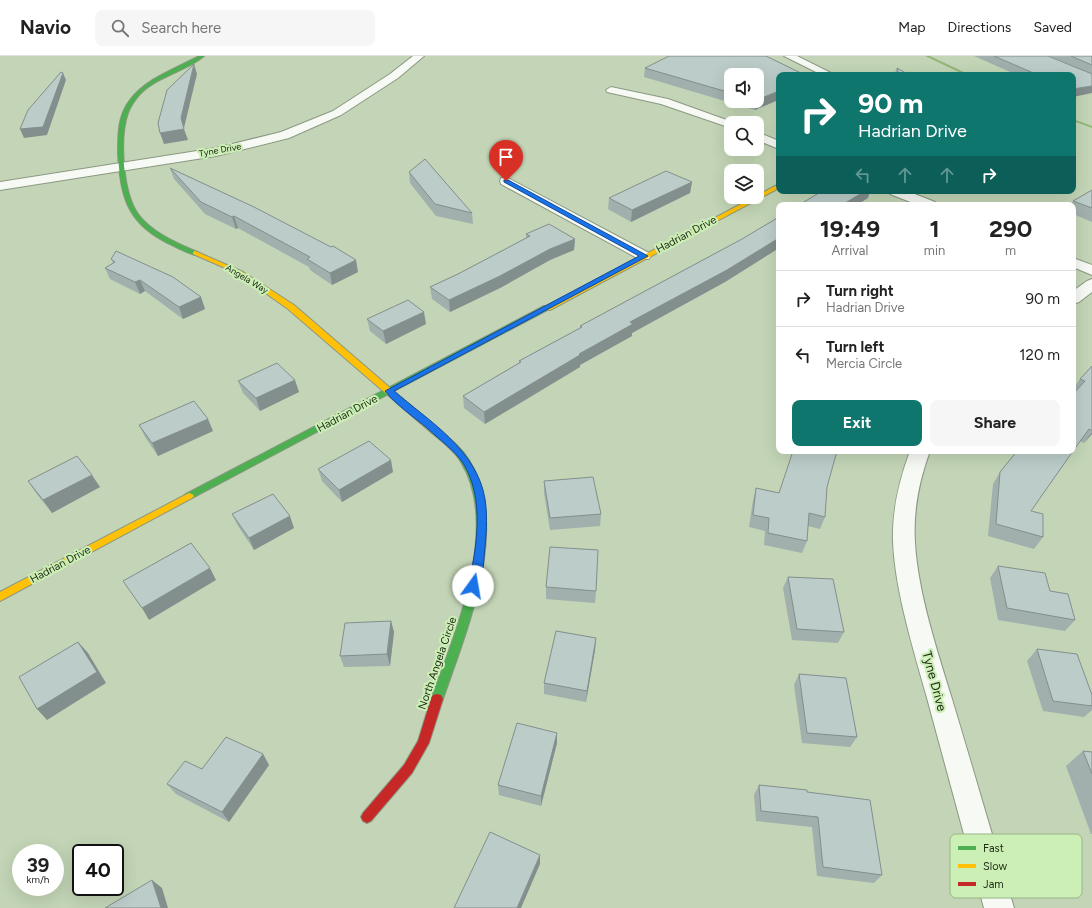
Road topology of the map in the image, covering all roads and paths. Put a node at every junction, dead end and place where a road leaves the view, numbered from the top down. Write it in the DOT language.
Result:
graph roads {
  1 [pos="202,56"];
  2 [pos="419,56"];
  3 [pos="789,56"];
  4 [pos="824,72"];
  5 [pos="611,90"];
  6 [pos="724,122"];
  7 [pos="764,139"];
  8 [pos="776,143"];
  9 [pos="121,167"];
  10 [pos="506,181"];
  11 [pos="0,186"];
  12 [pos="776,188"];
  13 [pos="902,194"];
  14 [pos="922,202"];
  15 [pos="644,256"];
  16 [pos="1076,263"];
  17 [pos="1092,270"];
  18 [pos="1092,284"];
  19 [pos="1076,297"];
  20 [pos="389,391"];
  21 [pos="919,454"];
  22 [pos="0,597"];
  23 [pos="367,817"];
  24 [pos="978,834"];
  25 [pos="996,898"];
  26 [pos="999,908"];
  1 -- 9 [label="street, Angela Way"];
  2 -- 9 [label="street, Tyne Drive"];
  3 -- 4 [label="street"];
  5 -- 6 [label="street"];
  7 -- 8 [label="street"];
  9 -- 11 [label="street, Tyne Drive"];
  9 -- 20 [label="street, Angela Way"];
  10 -- 15 [label="street"];
  12 -- 15 [label="street, Hadrian Drive"];
  13 -- 14 [label="street"];
  15 -- 20 [label="street, Hadrian Drive"];
  16 -- 17 [label="street"];
  18 -- 19 [label="street"];
  20 -- 22 [label="street, Hadrian Drive"];
  20 -- 23 [label="street, North Angela Circle"];
  21 -- 24 [label="street, Tyne Drive"];
  25 -- 26 [label="street, Tyne Drive"];
}
